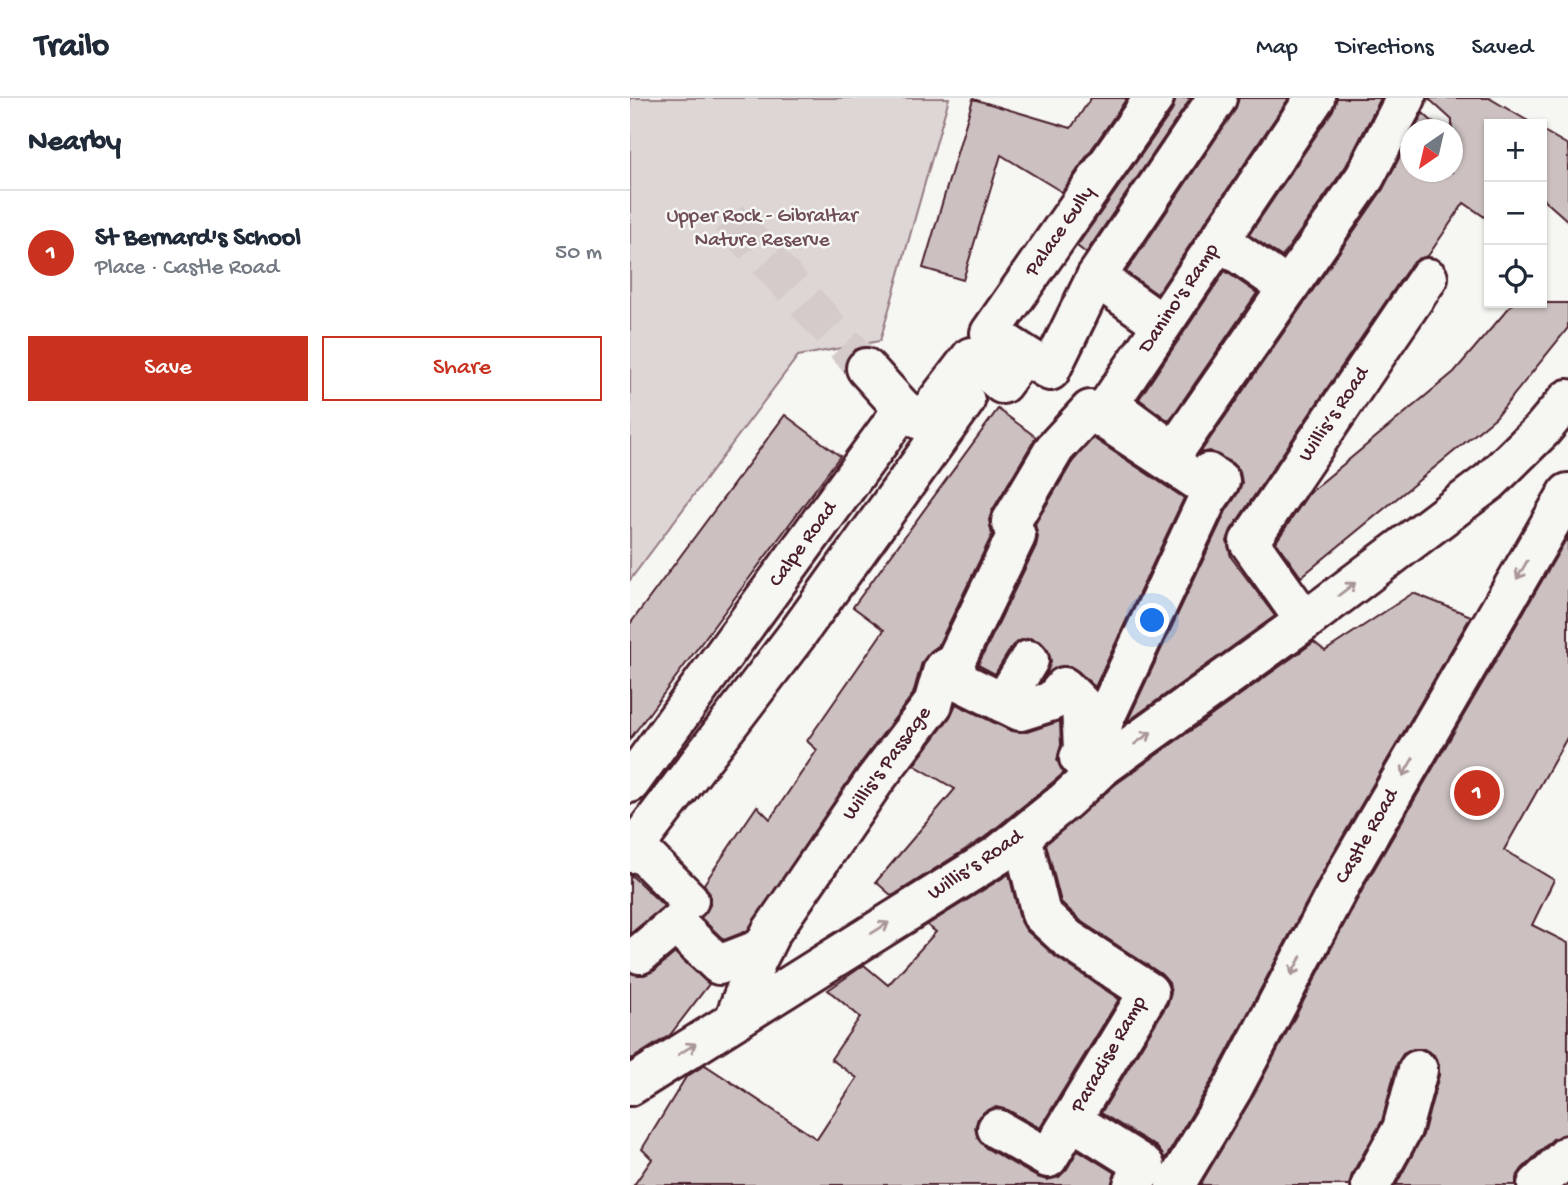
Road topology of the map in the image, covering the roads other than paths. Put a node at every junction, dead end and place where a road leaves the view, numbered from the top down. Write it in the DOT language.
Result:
graph roads {
  1 [pos="1154,98"];
  2 [pos="1217,98"];
  3 [pos="1315,98"];
  4 [pos="1406,98"];
  5 [pos="1219,240"];
  6 [pos="1096,277"];
  7 [pos="1429,278"];
  8 [pos="1289,288"];
  9 [pos="1163,324"];
  10 [pos="1023,356"];
  11 [pos="866,368"];
  12 [pos="988,372"];
  13 [pos="1568,399"];
  14 [pos="903,409"];
  15 [pos="1194,424"];
  16 [pos="1213,491"];
  17 [pos="1564,505"];
  18 [pos="1305,621"];
  19 [pos="1029,660"];
  20 [pos="955,662"];
  21 [pos="1003,703"];
  22 [pos="630,783"];
  23 [pos="1078,789"];
  24 [pos="1022,836"];
  25 [pos="633,849"];
  26 [pos="689,900"];
  27 [pos="763,948"];
  28 [pos="640,954"];
  29 [pos="734,1020"];
  30 [pos="1418,1070"];
  31 [pos="630,1086"];
  32 [pos="1073,1121"];
  33 [pos="997,1129"];
  34 [pos="1568,1155"];
  35 [pos="1522,1181"];
  36 [pos="1133,1185"];
  37 [pos="1175,1185"];
  38 [pos="1371,1185"];
  1 -- 10 [label="street, Palace Gully"];
  2 -- 6 [label="street, Palace Gully"];
  3 -- 5 [label="street, Danino's Ramp"];
  4 -- 8 [label="street, Danino's Ramp"];
  5 -- 8 [label="street"];
  5 -- 9 [label="street, Danino's Ramp"];
  6 -- 9 [label="street"];
  6 -- 10 [label="street, Palace Gully"];
  7 -- 18 [label="street, Willis’s Road"];
  8 -- 15 [label="street, Danino's Ramp"];
  9 -- 15 [label="street, Danino's Ramp"];
  10 -- 12 [label="street"];
  11 -- 14 [label="street"];
  12 -- 14 [label="street"];
  12 -- 25 [label="street"];
  18 -- 13 [label="street, Willis’s Road, one-way"];
  14 -- 22 [label="street, Calpe Road"];
  15 -- 16 [label="street, Danino's Ramp"];
  16 -- 20 [label="street, Willis's Passage"];
  16 -- 23 [label="street"];
  17 -- 37 [label="street, Castle Road, one-way"];
  23 -- 18 [label="street, Willis’s Road, one-way"];
  19 -- 21 [label="street"];
  20 -- 21 [label="street"];
  20 -- 27 [label="street, Willis's Passage"];
  21 -- 23 [label="street"];
  23 -- 24 [label="street, Willis’s Road"];
  29 -- 24 [label="street, Willis’s Road, one-way"];
  24 -- 32 [label="street, Paradise Ramp"];
  25 -- 26 [label="street"];
  27 -- 28 [label="street"];
  27 -- 29 [label="street, Willis's Passage"];
  31 -- 29 [label="street, Willis’s Road, one-way"];
  30 -- 38 [label="street"];
  32 -- 33 [label="street, Paradise Ramp"];
  32 -- 36 [label="street, Paradise Ramp"];
  34 -- 35 [label="street"];
}
